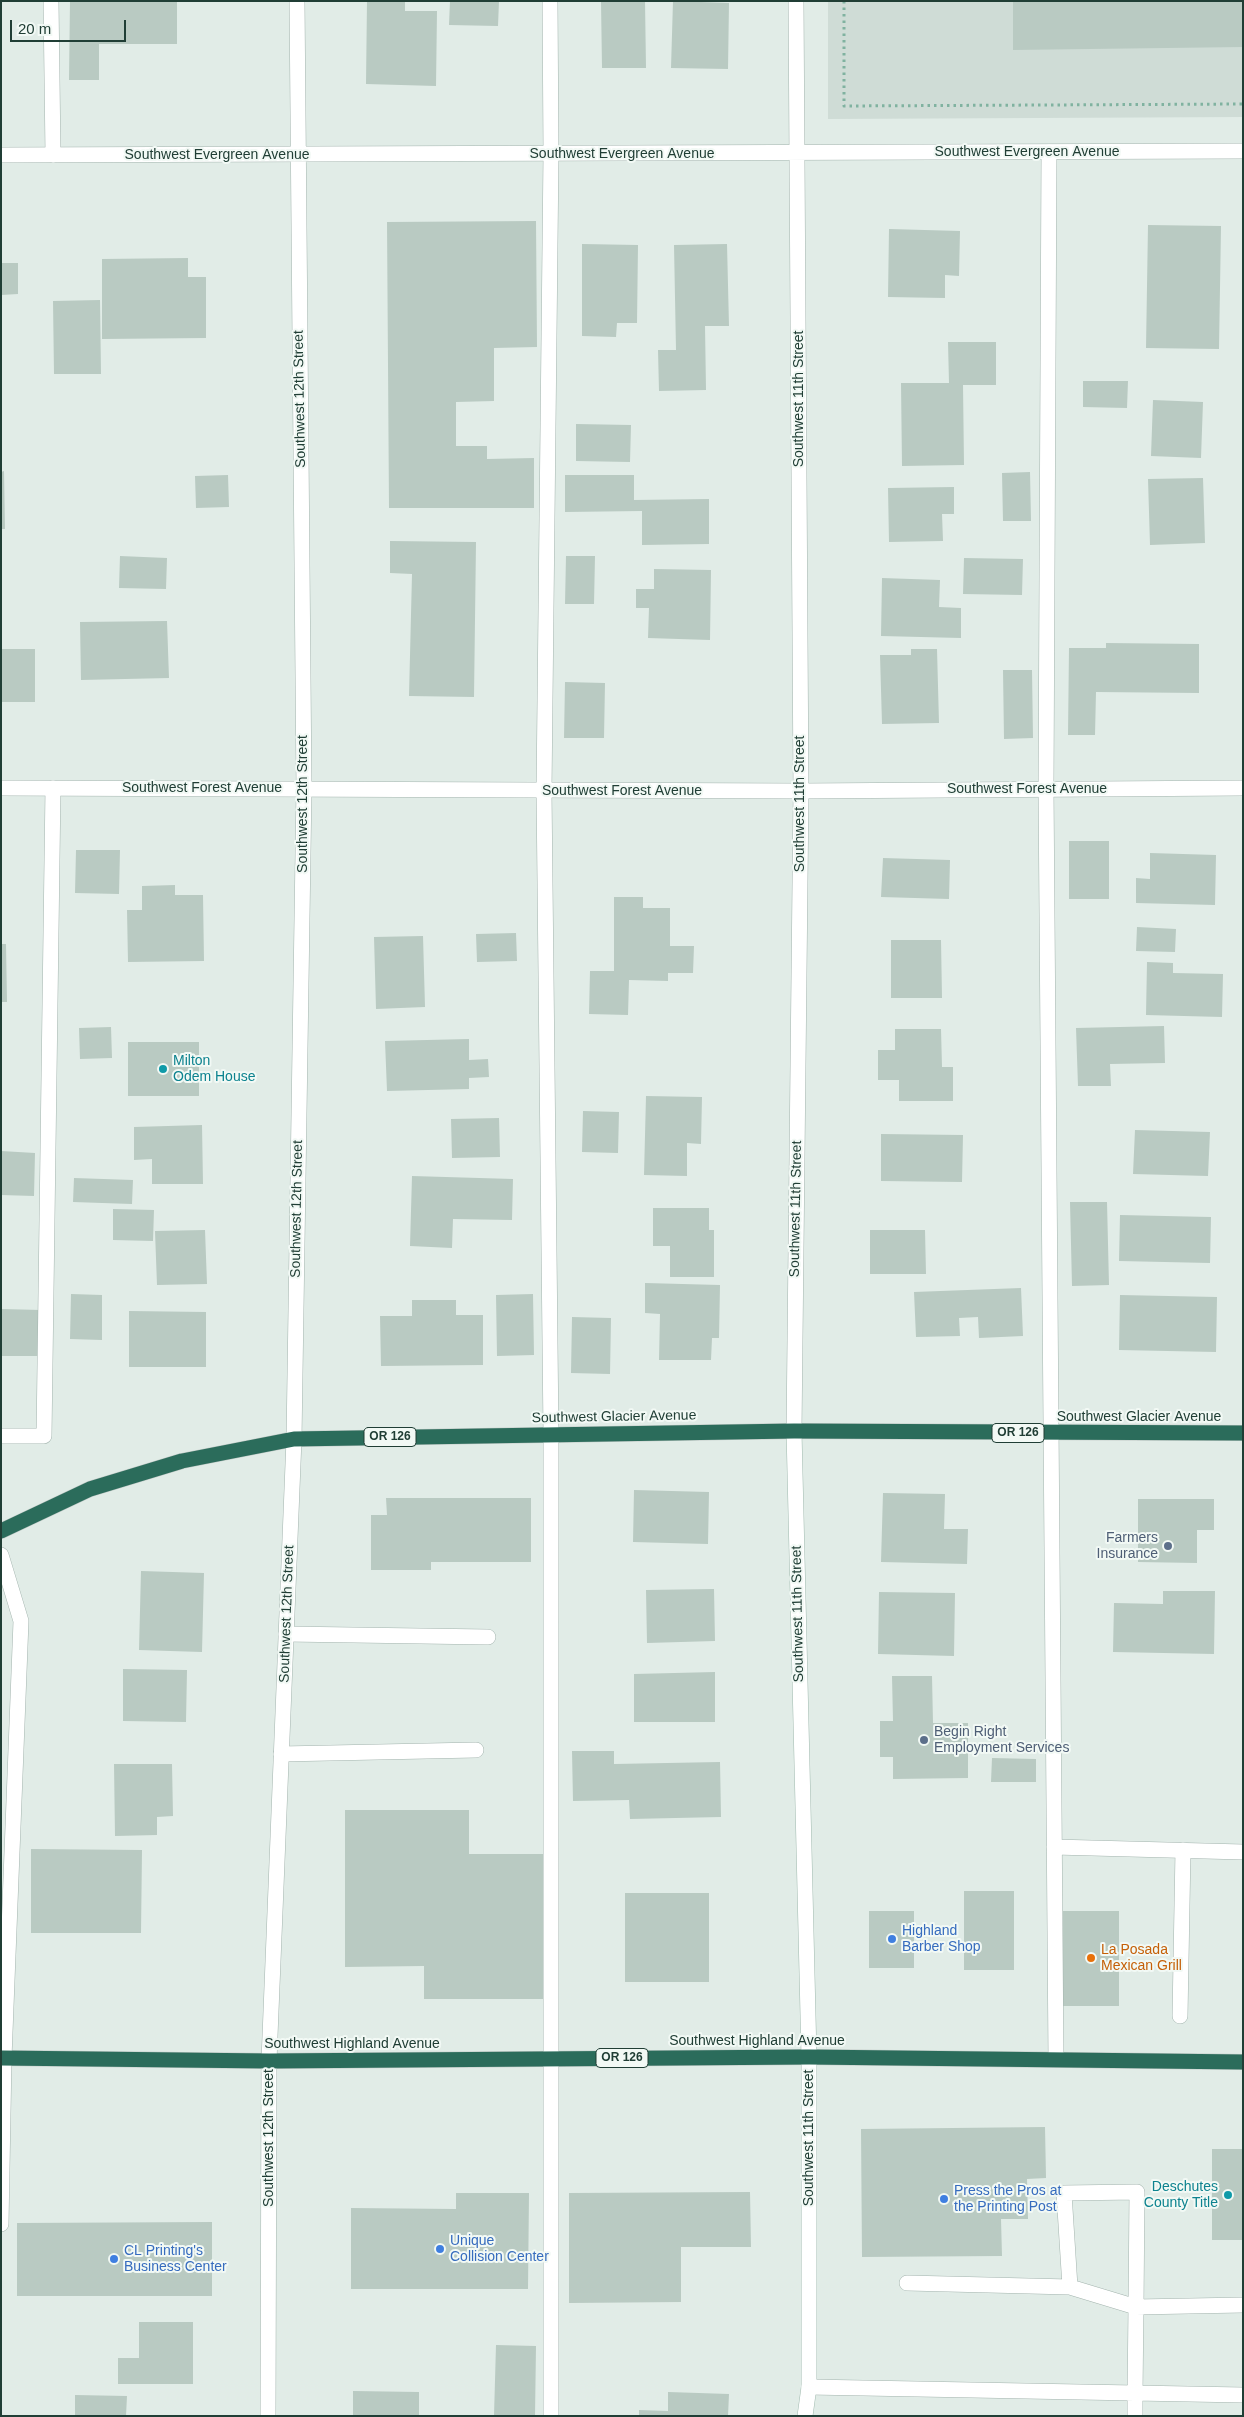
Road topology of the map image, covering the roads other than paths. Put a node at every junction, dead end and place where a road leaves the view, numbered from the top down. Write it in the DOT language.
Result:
graph roads {
  1 [pos="51,1"];
  2 [pos="297,1"];
  3 [pos="550,1"];
  4 [pos="796,1"];
  5 [pos="1243,151"];
  6 [pos="1049,152"];
  7 [pos="798,153"];
  8 [pos="551,154"];
  9 [pos="1,155"];
  10 [pos="53,155"];
  11 [pos="298,156"];
  12 [pos="1,788"];
  13 [pos="53,788"];
  14 [pos="304,788"];
  15 [pos="1046,788"];
  16 [pos="1243,788"];
  17 [pos="544,791"];
  18 [pos="801,791"];
  19 [pos="794,1431"];
  20 [pos="1052,1433"];
  21 [pos="1243,1433"];
  22 [pos="551,1434"];
  23 [pos="1,1436"];
  24 [pos="294,1439"];
  25 [pos="1,1531"];
  26 [pos="1,1555"];
  27 [pos="286,1634"];
  28 [pos="488,1637"];
  29 [pos="476,1750"];
  30 [pos="281,1754"];
  31 [pos="1054,1847"];
  32 [pos="1182,1850"];
  33 [pos="1243,1852"];
  34 [pos="1180,2016"];
  35 [pos="808,2057"];
  36 [pos="3,2058"];
  37 [pos="551,2059"];
  38 [pos="1056,2060"];
  39 [pos="269,2061"];
  40 [pos="1243,2062"];
  41 [pos="1,2224"];
  42 [pos="907,2284"];
  43 [pos="1070,2287"];
  44 [pos="1243,2305"];
  45 [pos="1136,2307"];
  46 [pos="808,2387"];
  47 [pos="1135,2394"];
  48 [pos="1243,2396"];
  49 [pos="268,2416"];
  50 [pos="551,2416"];
  51 [pos="805,2416"];
  52 [pos="813,2416"];
  53 [pos="1135,2416"];
  1 -- 10 [label="street"];
  2 -- 11 [label="street, Southwest 12th Street"];
  3 -- 8 [label="street"];
  4 -- 7 [label="street, Southwest 11th Street"];
  5 -- 6 [label="street, Southwest Evergreen Avenue"];
  6 -- 7 [label="street, Southwest Evergreen Avenue"];
  6 -- 15 [label="street"];
  7 -- 8 [label="street, Southwest Evergreen Avenue"];
  7 -- 18 [label="street, Southwest 11th Street"];
  8 -- 11 [label="street, Southwest Evergreen Avenue"];
  8 -- 17 [label="street"];
  9 -- 10 [label="street, Southwest Evergreen Avenue"];
  10 -- 11 [label="street, Southwest Evergreen Avenue"];
  11 -- 14 [label="street, Southwest 12th Street"];
  12 -- 13 [label="street, Southwest Forest Avenue"];
  13 -- 14 [label="street, Southwest Forest Avenue"];
  13 -- 23 [label="street"];
  14 -- 17 [label="street, Southwest Forest Avenue"];
  14 -- 24 [label="street, Southwest 12th Street"];
  15 -- 16 [label="street, Southwest Forest Avenue"];
  15 -- 18 [label="street, Southwest Forest Avenue"];
  15 -- 20 [label="street"];
  17 -- 18 [label="street, Southwest Forest Avenue"];
  17 -- 22 [label="street"];
  18 -- 19 [label="street, Southwest 11th Street"];
  19 -- 20 [label="highway, Southwest Glacier Avenue / OR 126"];
  19 -- 22 [label="highway, Southwest Glacier Avenue / OR 126"];
  19 -- 35 [label="street, Southwest 11th Street"];
  20 -- 21 [label="highway, Southwest Glacier Avenue / OR 126"];
  20 -- 31 [label="street"];
  22 -- 24 [label="highway, Southwest Glacier Avenue / OR 126"];
  22 -- 37 [label="street"];
  24 -- 25 [label="highway, Southwest Glacier Avenue / OR 126"];
  24 -- 27 [label="street, Southwest 12th Street"];
  26 -- 36 [label="street"];
  27 -- 28 [label="street"];
  27 -- 30 [label="street, Southwest 12th Street"];
  29 -- 30 [label="street"];
  30 -- 39 [label="street, Southwest 12th Street"];
  31 -- 32 [label="street"];
  31 -- 38 [label="street"];
  32 -- 33 [label="street"];
  32 -- 34 [label="street"];
  35 -- 37 [label="highway, Southwest Highland Avenue / OR 126"];
  35 -- 38 [label="highway, Southwest Highland Avenue / OR 126"];
  35 -- 46 [label="street, Southwest 11th Street"];
  36 -- 39 [label="highway, Southwest Highland Avenue / OR 126"];
  36 -- 41 [label="street"];
  37 -- 39 [label="highway, Southwest Highland Avenue / OR 126"];
  37 -- 50 [label="street"];
  38 -- 40 [label="highway, Southwest Highland Avenue / OR 126"];
  39 -- 49 [label="street, Southwest 12th Street"];
  42 -- 43 [label="street"];
  43 -- 45 [label="street"];
  43 -- 45 [label="street"];
  44 -- 45 [label="street"];
  45 -- 47 [label="street"];
  46 -- 47 [label="street"];
  46 -- 51 [label="street, Southwest 11th Street"];
  46 -- 52 [label="street"];
  47 -- 48 [label="street"];
  47 -- 53 [label="street"];
}
